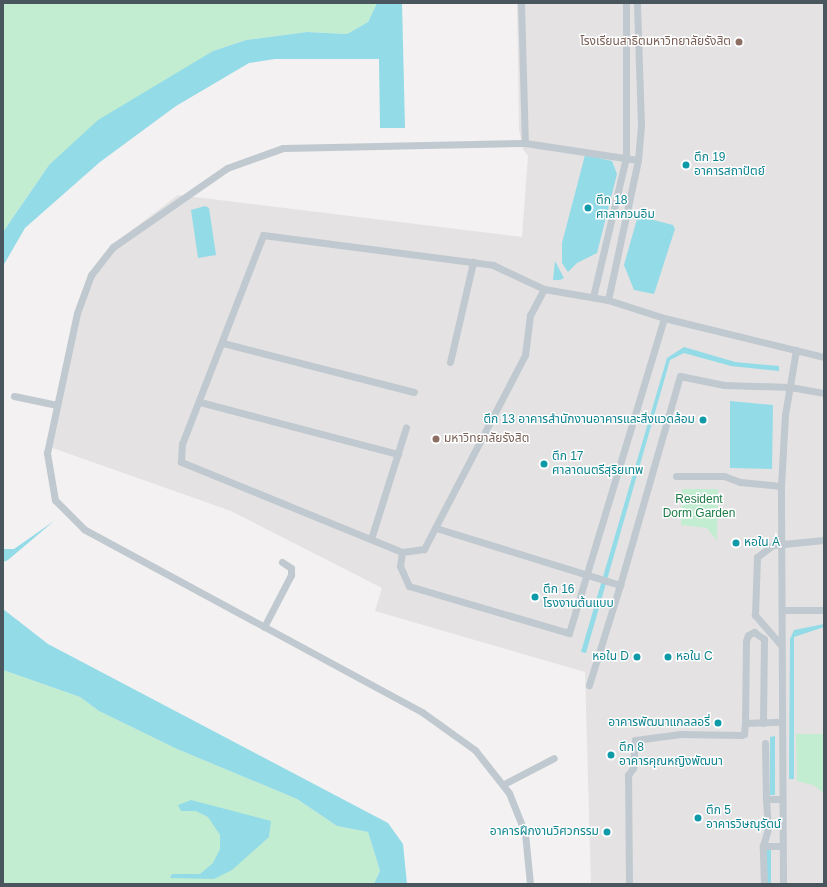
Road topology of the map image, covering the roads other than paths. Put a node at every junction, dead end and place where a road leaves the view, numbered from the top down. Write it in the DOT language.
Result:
graph roads {
  1 [pos="521,3"];
  2 [pos="626,3"];
  3 [pos="637,3"];
  4 [pos="525,143"];
  5 [pos="626,158"];
  6 [pos="638,160"];
  7 [pos="473,262"];
  8 [pos="544,289"];
  9 [pos="593,297"];
  10 [pos="608,300"];
  11 [pos="664,318"];
  12 [pos="223,343"];
  13 [pos="796,350"];
  14 [pos="824,357"];
  15 [pos="450,362"];
  16 [pos="790,387"];
  17 [pos="414,392"];
  18 [pos="824,393"];
  19 [pos="14,396"];
  20 [pos="200,402"];
  21 [pos="57,405"];
  22 [pos="406,427"];
  23 [pos="398,454"];
  24 [pos="676,476"];
  25 [pos="781,486"];
  26 [pos="436,528"];
  27 [pos="372,539"];
  28 [pos="824,540"];
  29 [pos="780,544"];
  30 [pos="402,552"];
  31 [pos="282,562"];
  32 [pos="586,575"];
  33 [pos="617,584"];
  34 [pos="782,610"];
  35 [pos="824,610"];
  36 [pos="264,627"];
  37 [pos="781,645"];
  38 [pos="589,685"];
  39 [pos="781,722"];
  40 [pos="745,723"];
  41 [pos="763,723"];
  42 [pos="764,743"];
  43 [pos="554,758"];
  44 [pos="504,784"];
  45 [pos="766,799"];
  46 [pos="782,799"];
  47 [pos="764,846"];
  48 [pos="782,846"];
  49 [pos="530,884"];
  50 [pos="628,884"];
  51 [pos="764,884"];
  52 [pos="783,884"];
  1 -- 4 [label="street"];
  2 -- 5 [label="street"];
  3 -- 6 [label="street"];
  4 -- 5 [label="street"];
  4 -- 21 [label="street"];
  5 -- 6 [label="street"];
  5 -- 9 [label="street"];
  6 -- 10 [label="street"];
  7 -- 8 [label="street"];
  7 -- 12 [label="street"];
  7 -- 15 [label="street"];
  8 -- 9 [label="street"];
  8 -- 26 [label="street"];
  9 -- 10 [label="street"];
  10 -- 11 [label="street"];
  11 -- 13 [label="street"];
  11 -- 32 [label="street"];
  12 -- 17 [label="street"];
  12 -- 20 [label="street"];
  13 -- 14 [label="street"];
  13 -- 16 [label="street"];
  16 -- 18 [label="street"];
  16 -- 25 [label="street"];
  16 -- 33 [label="street"];
  19 -- 21 [label="street"];
  20 -- 23 [label="street"];
  20 -- 27 [label="street"];
  21 -- 36 [label="street"];
  22 -- 23 [label="street"];
  23 -- 27 [label="street"];
  24 -- 25 [label="street"];
  25 -- 29 [label="street"];
  26 -- 30 [label="street"];
  26 -- 32 [label="street"];
  27 -- 30 [label="street"];
  28 -- 29 [label="street"];
  29 -- 34 [label="street"];
  29 -- 37 [label="street"];
  30 -- 32 [label="street"];
  31 -- 36 [label="street"];
  32 -- 33 [label="street"];
  33 -- 38 [label="street"];
  34 -- 35 [label="street"];
  34 -- 37 [label="street"];
  36 -- 44 [label="street"];
  37 -- 39 [label="street"];
  39 -- 41 [label="street"];
  39 -- 46 [label="street"];
  40 -- 41 [label="street"];
  40 -- 41 [label="street"];
  40 -- 50 [label="street"];
  42 -- 45 [label="street"];
  43 -- 44 [label="street"];
  44 -- 49 [label="street"];
  45 -- 46 [label="street"];
  45 -- 47 [label="street"];
  46 -- 48 [label="street"];
  47 -- 48 [label="street"];
  47 -- 51 [label="street"];
  48 -- 52 [label="street"];
}
